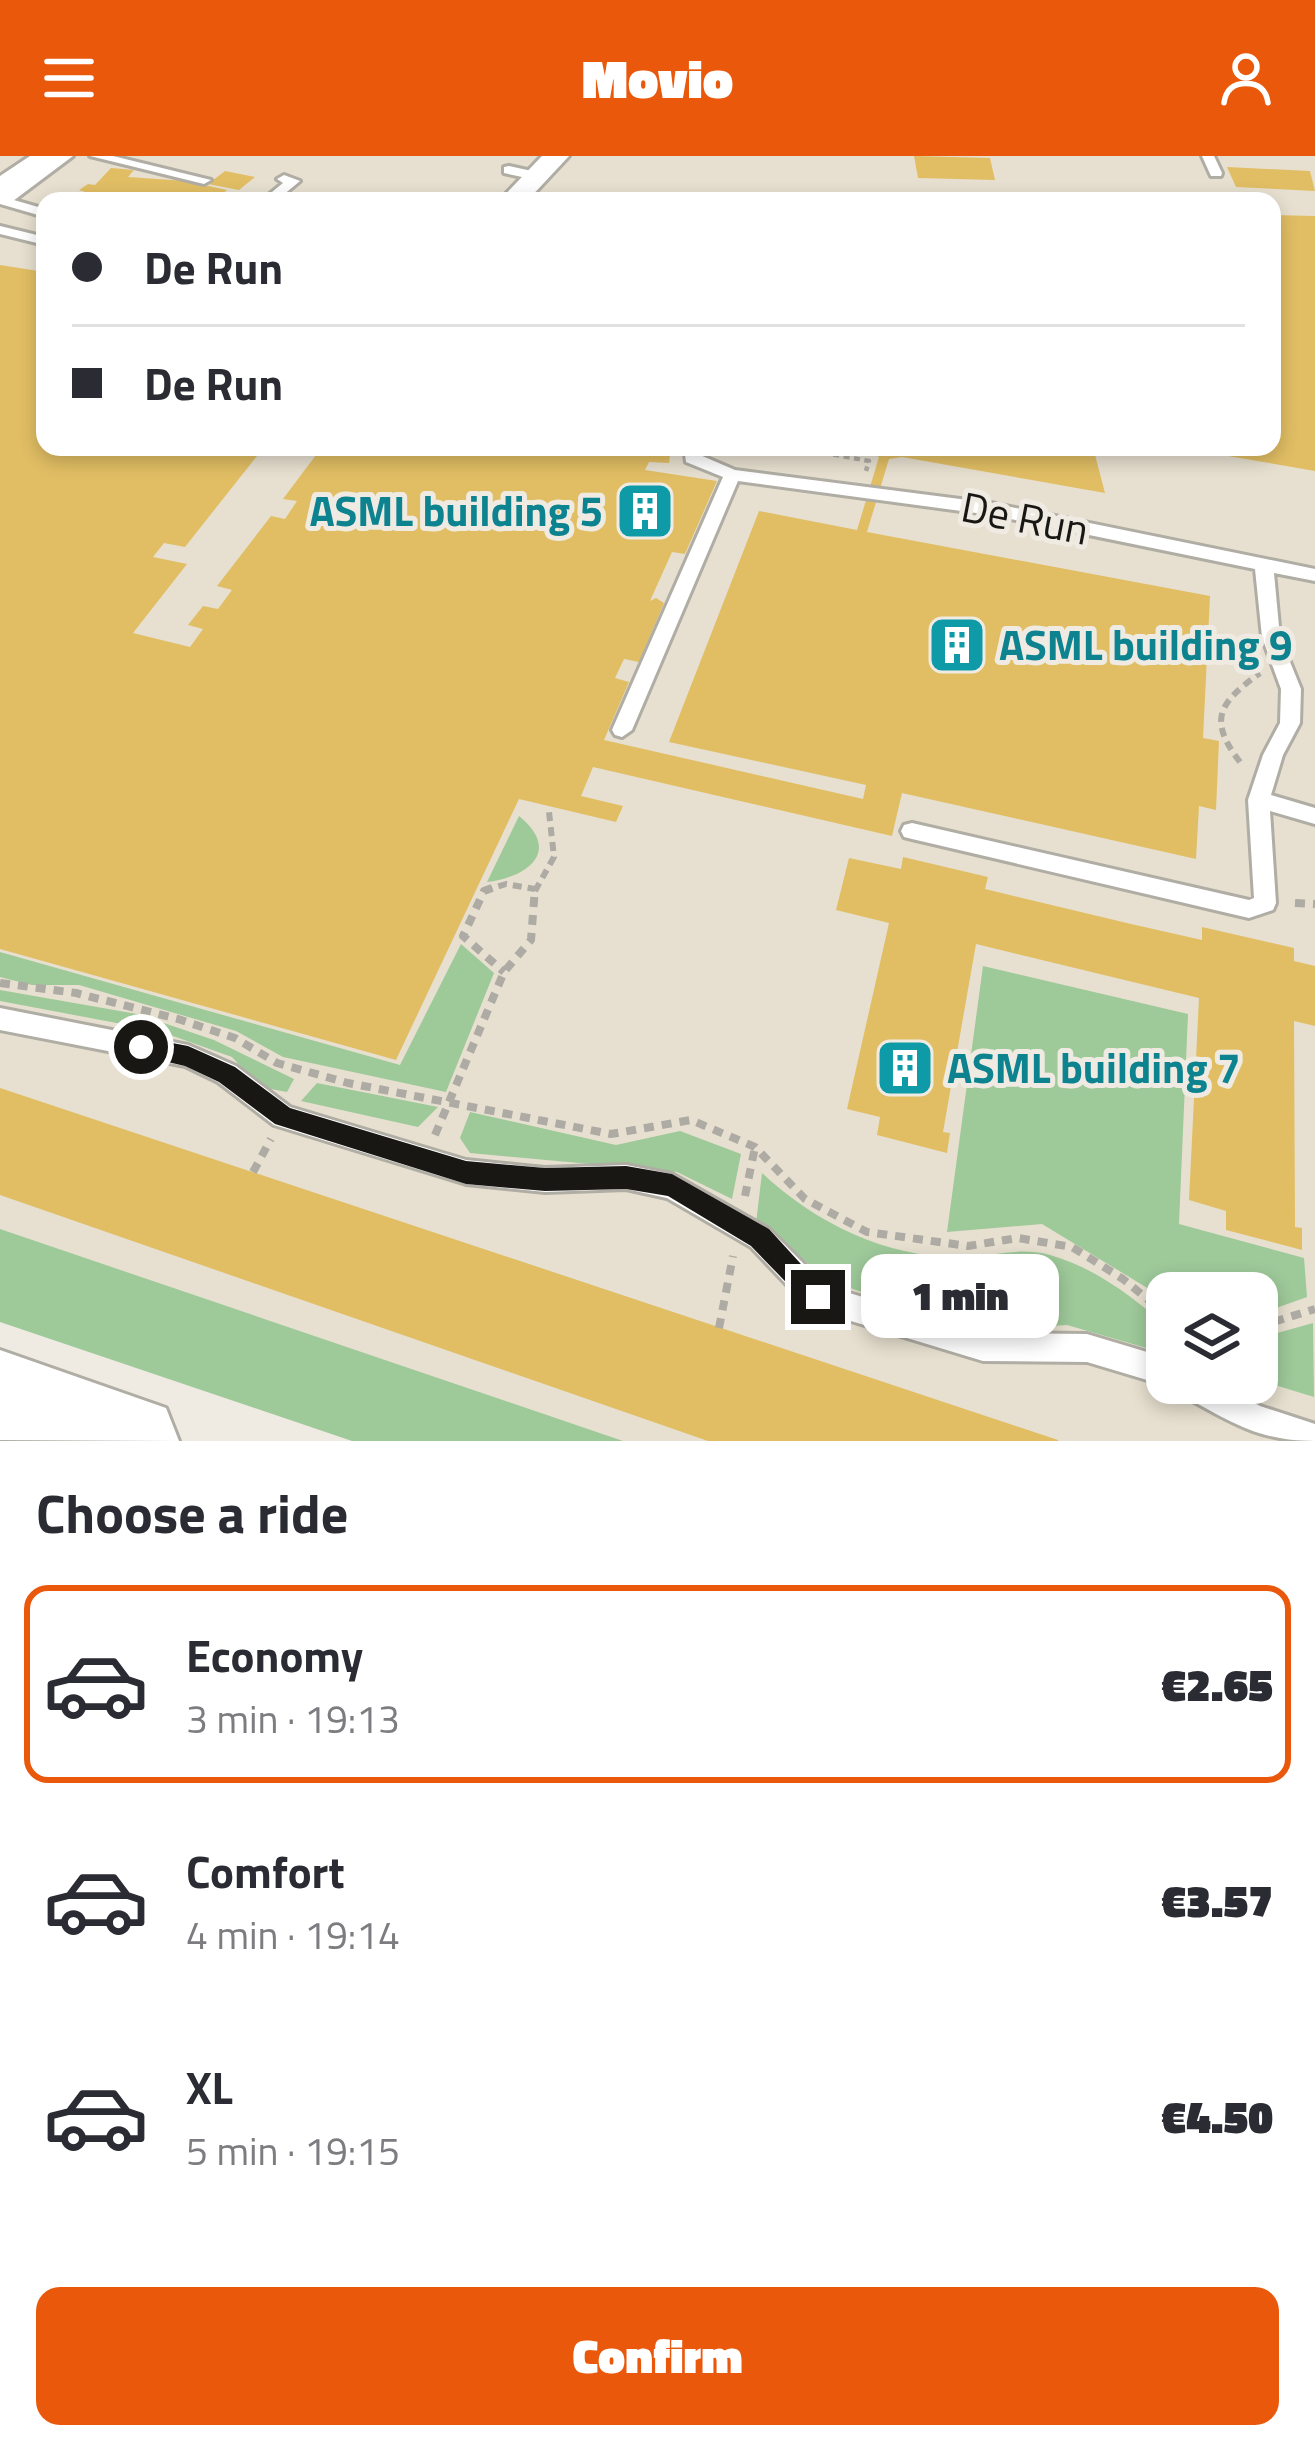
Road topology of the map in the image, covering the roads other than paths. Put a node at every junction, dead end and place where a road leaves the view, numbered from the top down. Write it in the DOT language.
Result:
graph roads {
  1 [pos="55,156"];
  2 [pos="96,156"];
  3 [pos="556,156"];
  4 [pos="1208,156"];
  5 [pos="509,170"];
  6 [pos="1216,173"];
  7 [pos="536,176"];
  8 [pos="284,179"];
  9 [pos="204,180"];
  10 [pos="279,192"];
  11 [pos="521,192"];
  12 [pos="0,197"];
  13 [pos="36,210"];
  14 [pos="0,230"];
  15 [pos="36,239"];
  16 [pos="692,456"];
  17 [pos="732,475"];
  18 [pos="1264,568"];
  19 [pos="1315,575"];
  20 [pos="622,730"];
  21 [pos="1259,800"];
  22 [pos="1315,816"];
  23 [pos="912,831"];
  24 [pos="0,1018"];
  25 [pos="1146,1366"];
  26 [pos="0,1395"];
  27 [pos="1228,1404"];
  28 [pos="1315,1438"];
  29 [pos="133,1441"];
  1 -- 12 [label="street"];
  2 -- 9 [label="lane"];
  3 -- 7 [label="street"];
  4 -- 6 [label="lane"];
  5 -- 7 [label="lane"];
  7 -- 11 [label="street"];
  8 -- 10 [label="lane"];
  12 -- 13 [label="lane"];
  14 -- 15 [label="lane"];
  16 -- 17 [label="lane, De Run"];
  17 -- 18 [label="lane, De Run"];
  17 -- 20 [label="lane"];
  18 -- 19 [label="lane, De Run"];
  18 -- 21 [label="lane"];
  21 -- 22 [label="lane"];
  21 -- 23 [label="lane"];
  24 -- 25 [label="lane"];
  26 -- 29 [label="highway"];
  27 -- 28 [label="lane"];
}
